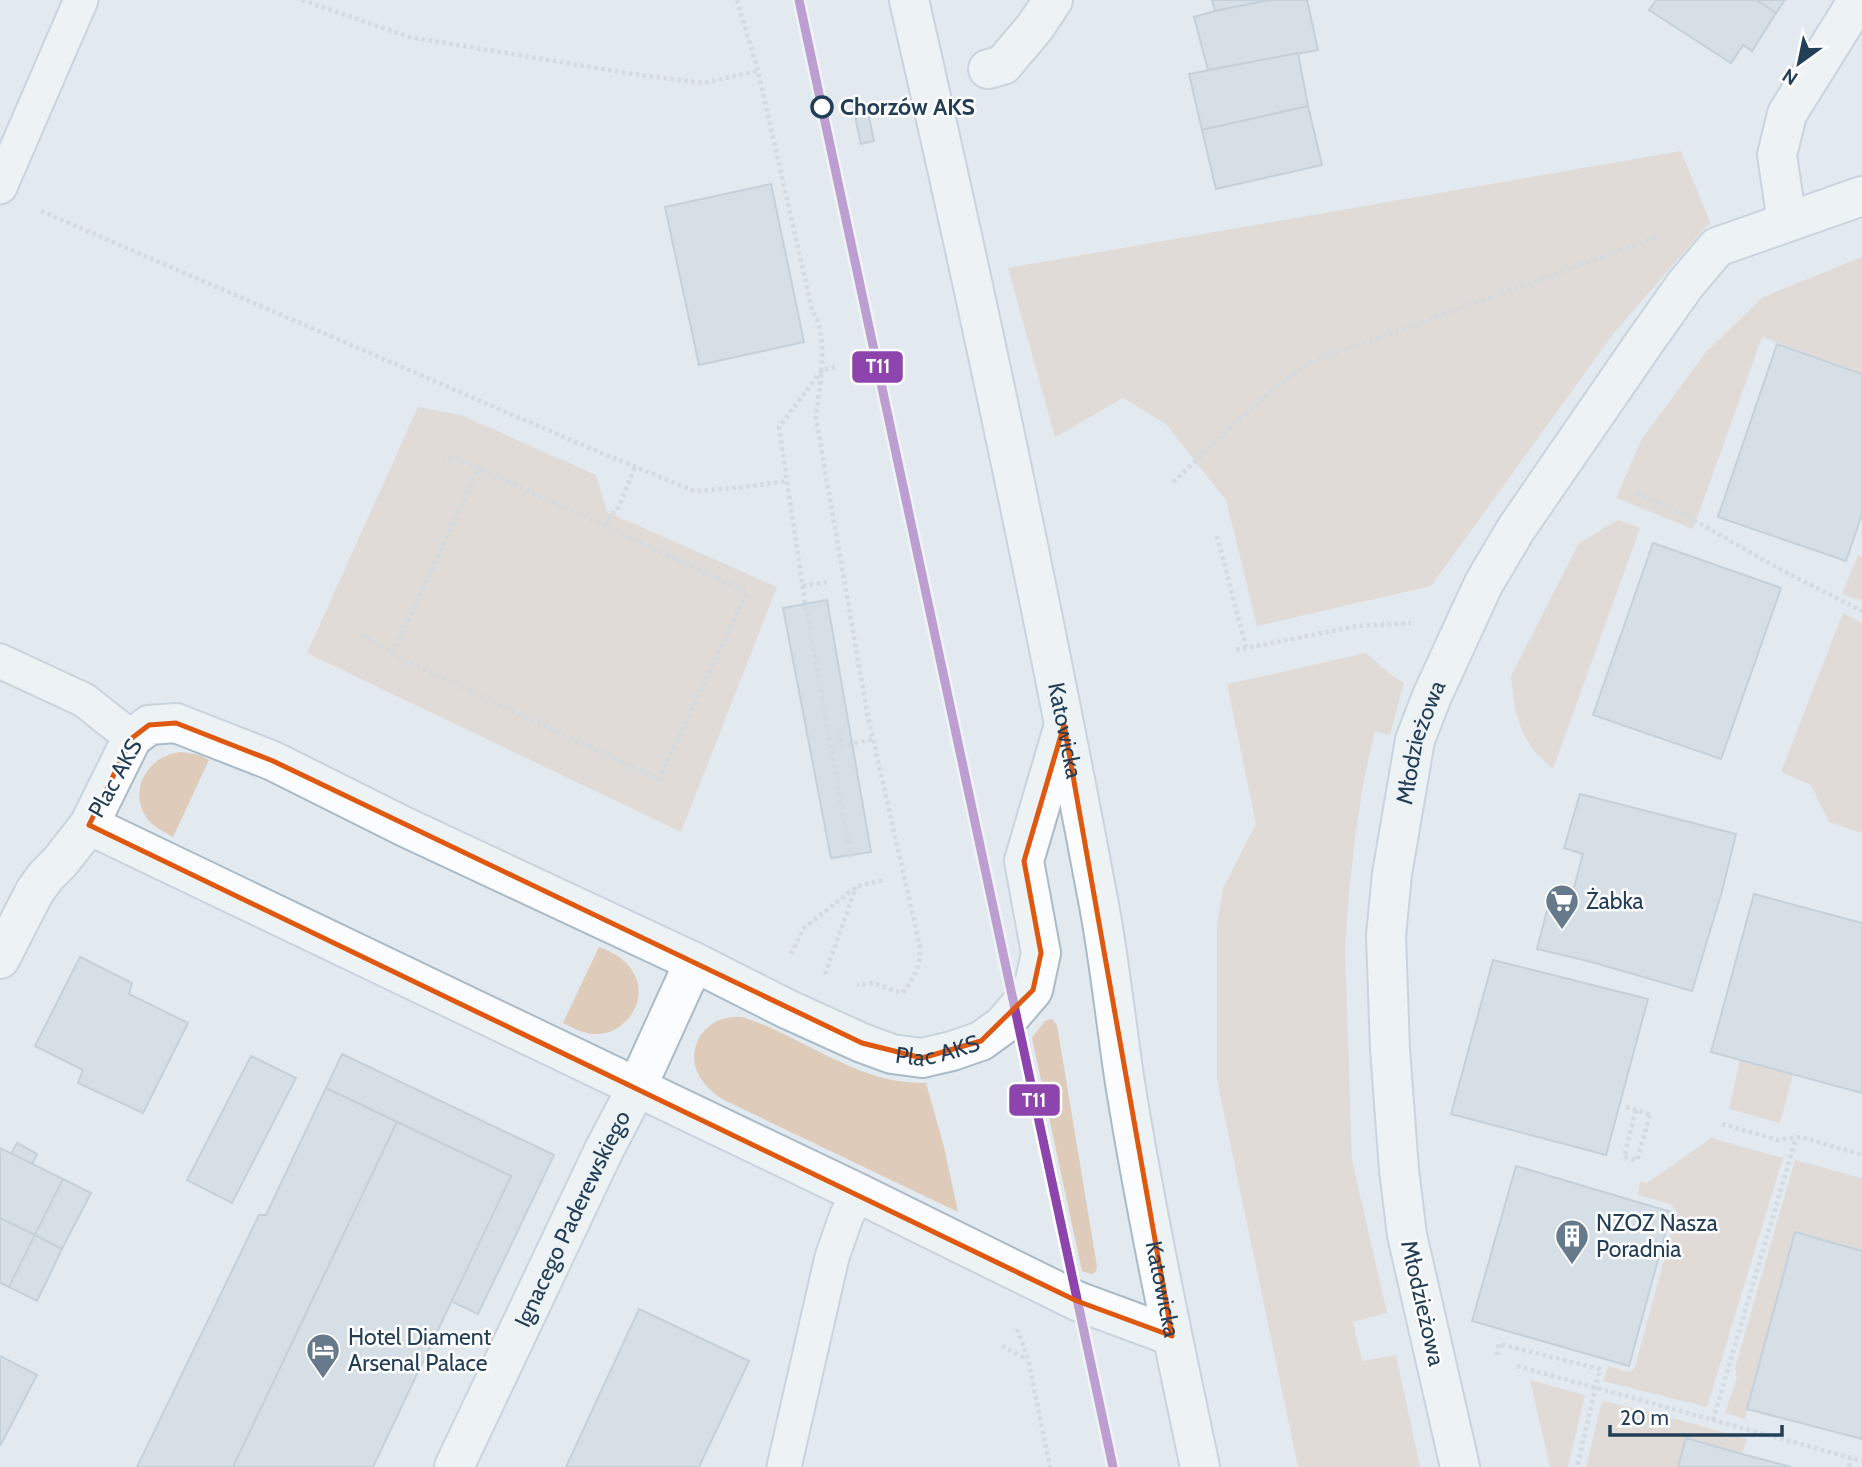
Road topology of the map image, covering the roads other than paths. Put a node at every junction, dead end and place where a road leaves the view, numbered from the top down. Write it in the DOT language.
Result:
graph roads {
  1 [pos="80,0"];
  2 [pos="909,0"];
  3 [pos="1053,0"];
  4 [pos="1858,0"];
  5 [pos="988,68"];
  6 [pos="0,187"];
  7 [pos="1862,196"];
  8 [pos="1787,222"];
  9 [pos="0,660"];
  10 [pos="1064,726"];
  11 [pos="132,737"];
  12 [pos="89,825"];
  13 [pos="0,959"];
  14 [pos="694,962"];
  15 [pos="637,1087"];
  16 [pos="858,1193"];
  17 [pos="1172,1336"];
  18 [pos="454,1467"];
  19 [pos="784,1467"];
  20 [pos="1200,1467"];
  21 [pos="1461,1467"];
  1 -- 6 [label="lane"];
  2 -- 10 [label="street, Katowicka"];
  3 -- 5 [label="street"];
  4 -- 8 [label="street"];
  7 -- 8 [label="street, Młodzieżowa"];
  8 -- 21 [label="street, Młodzieżowa"];
  9 -- 11 [label="lane"];
  10 -- 14 [label="street, Plac AKS"];
  10 -- 17 [label="street, Katowicka"];
  11 -- 12 [label="street, Plac AKS"];
  11 -- 14 [label="street, Plac AKS"];
  12 -- 13 [label="street"];
  12 -- 15 [label="street, Plac AKS"];
  14 -- 15 [label="street"];
  15 -- 16 [label="street, Plac AKS"];
  15 -- 18 [label="street, Ignacego Paderewskiego"];
  16 -- 17 [label="street, Plac AKS"];
  16 -- 19 [label="lane"];
  17 -- 20 [label="street, Katowicka"];
}
